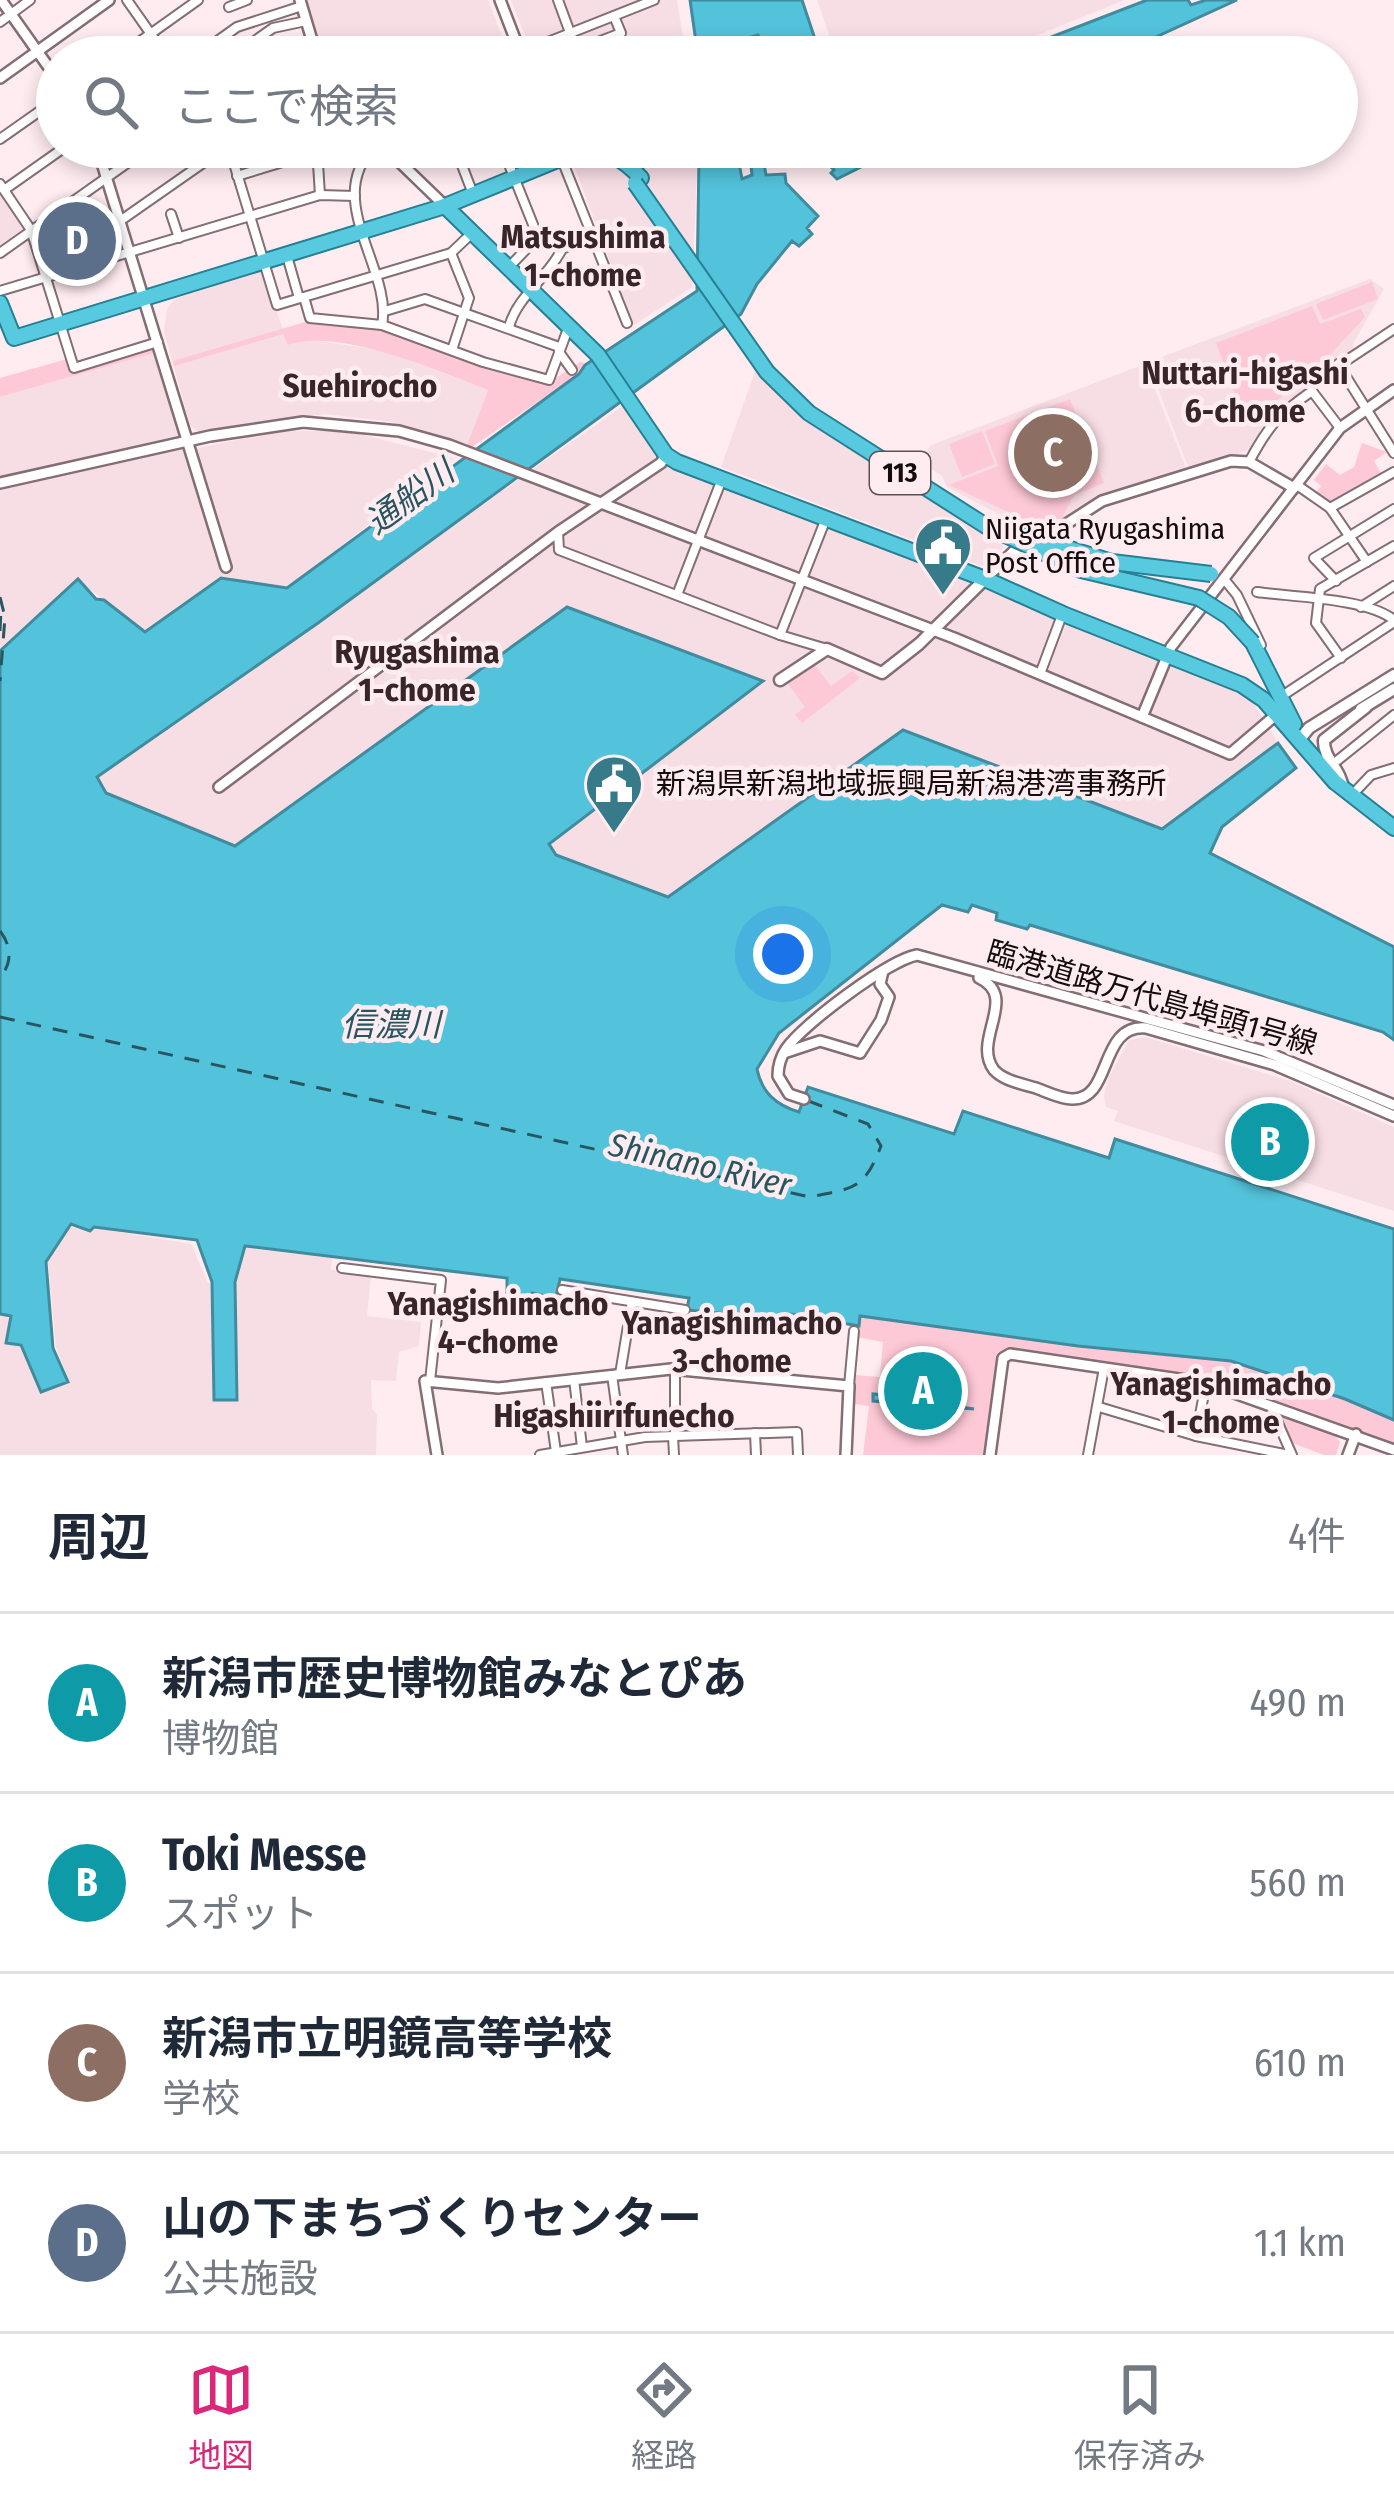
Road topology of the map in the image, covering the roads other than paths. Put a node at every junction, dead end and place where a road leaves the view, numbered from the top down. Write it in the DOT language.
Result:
graph roads {
  1 [pos="1,0"];
  2 [pos="30,0"];
  3 [pos="109,0"];
  4 [pos="127,0"];
  5 [pos="198,0"];
  6 [pos="247,0"];
  7 [pos="500,0"];
  8 [pos="558,0"];
  9 [pos="654,0"];
  10 [pos="301,3"];
  11 [pos="229,7"];
  12 [pos="10,14"];
  13 [pos="614,16"];
  14 [pos="306,21"];
  15 [pos="0,22"];
  16 [pos="570,32"];
  17 [pos="151,34"];
  18 [pos="60,36"];
  19 [pos="148,36"];
  20 [pos="225,36"];
  21 [pos="261,36"];
  22 [pos="311,36"];
  23 [pos="514,36"];
  24 [pos="561,36"];
  25 [pos="571,36"];
  26 [pos="614,36"];
  27 [pos="36,49"];
  28 [pos="36,53"];
  29 [pos="0,78"];
  30 [pos="36,114"];
  31 [pos="0,139"];
  32 [pos="36,165"];
  33 [pos="103,168"];
  34 [pos="119,168"];
  35 [pos="197,168"];
  36 [pos="234,168"];
  37 [pos="261,168"];
  38 [pos="319,168"];
  39 [pos="361,168"];
  40 [pos="406,168"];
  41 [pos="463,168"];
  42 [pos="510,168"];
  43 [pos="535,168"];
  44 [pos="565,168"];
  45 [pos="629,168"];
  46 [pos="631,168"];
  47 [pos="237,176"];
  48 [pos="106,177"];
  49 [pos="515,180"];
  50 [pos="638,180"];
  51 [pos="2,187"];
  52 [pos="320,195"];
  53 [pos="355,196"];
  54 [pos="474,196"];
  55 [pos="445,206"];
  56 [pos="171,214"];
  57 [pos="250,216"];
  58 [pos="120,221"];
  59 [pos="31,230"];
  60 [pos="472,232"];
  61 [pos="361,233"];
  62 [pos="592,236"];
  63 [pos="179,238"];
  64 [pos="129,252"];
  65 [pos="0,253"];
  66 [pos="452,253"];
  67 [pos="286,256"];
  68 [pos="264,262"];
  69 [pos="508,268"];
  70 [pos="374,275"];
  71 [pos="46,277"];
  72 [pos="532,290"];
  73 [pos="0,291"];
  74 [pos="302,297"];
  75 [pos="144,298"];
  76 [pos="0,303"];
  77 [pos="385,311"];
  78 [pos="465,312"];
  79 [pos="627,323"];
  80 [pos="61,324"];
  81 [pos="382,325"];
  82 [pos="569,326"];
  83 [pos="509,327"];
  84 [pos="1394,329"];
  85 [pos="7,340"];
  86 [pos="158,341"];
  87 [pos="559,348"];
  88 [pos="452,350"];
  89 [pos="1338,364"];
  90 [pos="572,370"];
  91 [pos="1394,390"];
  92 [pos="1312,392"];
  93 [pos="1364,409"];
  94 [pos="1340,428"];
  95 [pos="188,441"];
  96 [pos="1394,453"];
  97 [pos="666,455"];
  98 [pos="1250,462"];
  99 [pos="1394,472"];
  100 [pos="722,478"];
  101 [pos="0,483"];
  102 [pos="1296,487"];
  103 [pos="598,503"];
  104 [pos="1330,508"];
  105 [pos="1394,509"];
  106 [pos="826,519"];
  107 [pos="559,532"];
  108 [pos="1350,536"];
  109 [pos="700,542"];
  110 [pos="1394,546"];
  111 [pos="1367,562"];
  112 [pos="226,567"];
  113 [pos="1218,577"];
  114 [pos="985,579"];
  115 [pos="1336,580"];
  116 [pos="802,582"];
  117 [pos="1394,586"];
  118 [pos="1257,592"];
  119 [pos="677,595"];
  120 [pos="1317,601"];
  121 [pos="1361,607"];
  122 [pos="1063,614"];
  123 [pos="1394,621"];
  124 [pos="933,630"];
  125 [pos="780,635"];
  126 [pos="827,649"];
  127 [pos="1166,655"];
  128 [pos="1341,658"];
  129 [pos="1040,675"];
  130 [pos="1394,675"];
  131 [pos="780,680"];
  132 [pos="1394,689"];
  133 [pos="1285,694"];
  134 [pos="1366,706"];
  135 [pos="1277,714"];
  136 [pos="1142,717"];
  137 [pos="1393,719"];
  138 [pos="1300,739"];
  139 [pos="1338,760"];
  140 [pos="1394,768"];
  141 [pos="219,787"];
  142 [pos="1347,792"];
  143 [pos="1394,828"];
  144 [pos="966,969"];
  145 [pos="883,971"];
  146 [pos="1019,985"];
  147 [pos="1111,1011"];
  148 [pos="992,1024"];
  149 [pos="1126,1029"];
  150 [pos="783,1053"];
  151 [pos="804,1099"];
  152 [pos="1394,1105"];
  153 [pos="1394,1116"];
  154 [pos="342,1268"];
  155 [pos="562,1290"];
  156 [pos="632,1302"];
  157 [pos="685,1310"];
  158 [pos="854,1331"];
  159 [pos="1104,1368"];
  160 [pos="675,1369"];
  161 [pos="616,1375"];
  162 [pos="574,1379"];
  163 [pos="430,1381"];
  164 [pos="546,1382"];
  165 [pos="1206,1383"];
  166 [pos="849,1386"];
  167 [pos="1269,1404"];
  168 [pos="1099,1407"];
  169 [pos="755,1433"];
  170 [pos="674,1435"];
  171 [pos="1356,1435"];
  172 [pos="1196,1436"];
  173 [pos="620,1440"];
  174 [pos="582,1447"];
  175 [pos="1394,1450"];
  176 [pos="556,1452"];
  177 [pos="437,1455"];
  178 [pos="540,1455"];
  179 [pos="623,1455"];
  180 [pos="674,1455"];
  181 [pos="756,1455"];
  182 [pos="798,1455"];
  183 [pos="846,1455"];
  184 [pos="990,1455"];
  185 [pos="1088,1455"];
  186 [pos="1291,1455"];
  187 [pos="1348,1455"];
  1 -- 12 [label="street"];
  2 -- 12 [label="street"];
  3 -- 18 [label="street"];
  4 -- 17 [label="street"];
  5 -- 17 [label="street"];
  6 -- 11 [label="street"];
  7 -- 23 [label="street"];
  8 -- 16 [label="street"];
  9 -- 13 [label="street"];
  10 -- 14 [label="street"];
  10 -- 20 [label="street"];
  12 -- 15 [label="street"];
  12 -- 27 [label="street"];
  13 -- 16 [label="street"];
  13 -- 26 [label="street"];
  14 -- 21 [label="street"];
  14 -- 22 [label="street"];
  16 -- 24 [label="street"];
  16 -- 25 [label="street"];
  17 -- 19 [label="street"];
  28 -- 29 [label="street"];
  30 -- 31 [label="street"];
  32 -- 51 [label="street"];
  33 -- 48 [label="street"];
  34 -- 48 [label="street"];
  35 -- 58 [label="street"];
  36 -- 47 [label="street"];
  37 -- 47 [label="street"];
  38 -- 52 [label="street"];
  39 -- 53 [label="street"];
  40 -- 55 [label="street"];
  41 -- 54 [label="street"];
  42 -- 49 [label="street"];
  43 -- 49 [label="highway, 113"];
  44 -- 62 [label="street"];
  45 -- 50 [label="highway, 113"];
  46 -- 50 [label="street"];
  47 -- 57 [label="street"];
  48 -- 58 [label="street"];
  48 -- 59 [label="street"];
  49 -- 54 [label="highway, 113"];
  49 -- 69 [label="street"];
  50 -- 113 [label="highway, 113, bridge"];
  50 -- 138 [label="highway, 113, bridge"];
  51 -- 59 [label="street"];
  52 -- 53 [label="street"];
  52 -- 57 [label="street"];
  53 -- 61 [label="street"];
  54 -- 55 [label="highway, 113"];
  55 -- 60 [label="highway"];
  55 -- 61 [label="highway, 113"];
  56 -- 63 [label="street"];
  57 -- 63 [label="street"];
  57 -- 68 [label="street"];
  58 -- 64 [label="street"];
  59 -- 65 [label="street"];
  59 -- 71 [label="street"];
  60 -- 66 [label="street"];
  60 -- 69 [label="highway"];
  61 -- 67 [label="highway, 113"];
  61 -- 70 [label="street"];
  62 -- 72 [label="street"];
  62 -- 79 [label="street"];
  63 -- 64 [label="street"];
  64 -- 71 [label="street"];
  64 -- 75 [label="street"];
  66 -- 70 [label="street"];
  66 -- 78 [label="street"];
  67 -- 68 [label="highway, 113"];
  67 -- 74 [label="street"];
  68 -- 74 [label="street"];
  68 -- 75 [label="highway, 113"];
  69 -- 72 [label="highway"];
  70 -- 74 [label="street"];
  70 -- 77 [label="street"];
  71 -- 73 [label="street"];
  71 -- 80 [label="street"];
  72 -- 82 [label="highway"];
  72 -- 83 [label="street"];
  74 -- 81 [label="street"];
  75 -- 80 [label="highway, 113"];
  75 -- 86 [label="street"];
  76 -- 85 [label="highway, 113"];
  77 -- 78 [label="street"];
  77 -- 81 [label="street"];
  78 -- 83 [label="street"];
  78 -- 88 [label="street"];
  80 -- 85 [label="highway, 113"];
  80 -- 86 [label="street"];
  81 -- 88 [label="street"];
  82 -- 87 [label="street"];
  82 -- 97 [label="highway"];
  83 -- 87 [label="street"];
  84 -- 89 [label="street"];
  86 -- 95 [label="street"];
  87 -- 88 [label="street"];
  87 -- 90 [label="street"];
  89 -- 92 [label="street"];
  89 -- 93 [label="street"];
  91 -- 93 [label="street"];
  92 -- 94 [label="street"];
  92 -- 98 [label="street"];
  93 -- 94 [label="street"];
  93 -- 96 [label="street"];
  94 -- 102 [label="street"];
  95 -- 101 [label="street"];
  95 -- 103 [label="street"];
  95 -- 112 [label="street"];
  97 -- 100 [label="highway, 113"];
  97 -- 103 [label="street"];
  98 -- 102 [label="street"];
  98 -- 114 [label="street"];
  99 -- 104 [label="street"];
  100 -- 106 [label="highway, 113"];
  100 -- 109 [label="street"];
  102 -- 104 [label="street"];
  102 -- 113 [label="street"];
  103 -- 107 [label="street"];
  103 -- 109 [label="street"];
  104 -- 108 [label="street"];
  105 -- 108 [label="street"];
  106 -- 114 [label="highway, 113"];
  106 -- 116 [label="street"];
  107 -- 119 [label="street"];
  107 -- 141 [label="street"];
  108 -- 111 [label="street"];
  108 -- 115 [label="street"];
  109 -- 116 [label="street"];
  109 -- 119 [label="street"];
  110 -- 111 [label="street"];
  111 -- 115 [label="street"];
  113 -- 127 [label="street"];
  113 -- 133 [label="street"];
  114 -- 122 [label="highway, 113"];
  114 -- 124 [label="main road"];
  115 -- 120 [label="street"];
  116 -- 124 [label="street"];
  116 -- 125 [label="street"];
  117 -- 121 [label="street"];
  118 -- 120 [label="street"];
  119 -- 125 [label="street"];
  120 -- 121 [label="street"];
  120 -- 128 [label="street"];
  121 -- 123 [label="street"];
  122 -- 127 [label="highway, 113"];
  122 -- 129 [label="street"];
  123 -- 128 [label="street"];
  124 -- 126 [label="main road"];
  124 -- 129 [label="street"];
  125 -- 126 [label="street"];
  126 -- 131 [label="main road"];
  127 -- 135 [label="highway, 113"];
  127 -- 136 [label="street"];
  128 -- 133 [label="street"];
  129 -- 136 [label="street"];
  130 -- 138 [label="main road"];
  132 -- 134 [label="main road"];
  133 -- 138 [label="street"];
  134 -- 138 [label="main road"];
  134 -- 142 [label="main road"];
  135 -- 136 [label="street"];
  135 -- 138 [label="highway, 113"];
  137 -- 139 [label="street"];
  138 -- 142 [label="highway, 113"];
  140 -- 142 [label="street"];
  142 -- 143 [label="highway, 113"];
  144 -- 145 [label="street"];
  144 -- 146 [label="street, 臨港道路万代島埠頭1号線"];
  144 -- 148 [label="street, 臨港道路万代島埠頭1号線"];
  145 -- 150 [label="street"];
  145 -- 150 [label="street"];
  146 -- 147 [label="street, 臨港道路万代島埠頭1号線"];
  146 -- 148 [label="street"];
  147 -- 149 [label="street"];
  147 -- 152 [label="street, 臨港道路万代島埠頭1号線"];
  148 -- 149 [label="street, 臨港道路万代島埠頭1号線"];
  149 -- 153 [label="street, 臨港道路万代島埠頭1号線"];
  150 -- 151 [label="street"];
  154 -- 163 [label="street"];
  155 -- 156 [label="street"];
  156 -- 157 [label="street"];
  156 -- 161 [label="street"];
  158 -- 166 [label="street"];
  159 -- 165 [label="street"];
  159 -- 168 [label="street"];
  159 -- 184 [label="street"];
  160 -- 161 [label="street"];
  160 -- 166 [label="street"];
  160 -- 170 [label="street"];
  161 -- 162 [label="street"];
  161 -- 173 [label="street"];
  162 -- 164 [label="street"];
  162 -- 174 [label="street"];
  163 -- 164 [label="street"];
  163 -- 177 [label="street"];
  164 -- 176 [label="street"];
  165 -- 167 [label="street"];
  165 -- 172 [label="street"];
  166 -- 183 [label="street"];
  167 -- 171 [label="street"];
  167 -- 186 [label="street"];
  168 -- 172 [label="street"];
  168 -- 185 [label="street"];
  169 -- 170 [label="street"];
  169 -- 181 [label="street"];
  169 -- 182 [label="street"];
  170 -- 173 [label="street"];
  170 -- 180 [label="street"];
  171 -- 175 [label="street"];
  171 -- 187 [label="street"];
  172 -- 186 [label="street"];
  173 -- 174 [label="street"];
  173 -- 179 [label="street"];
  174 -- 176 [label="street"];
  176 -- 178 [label="street"];
}
